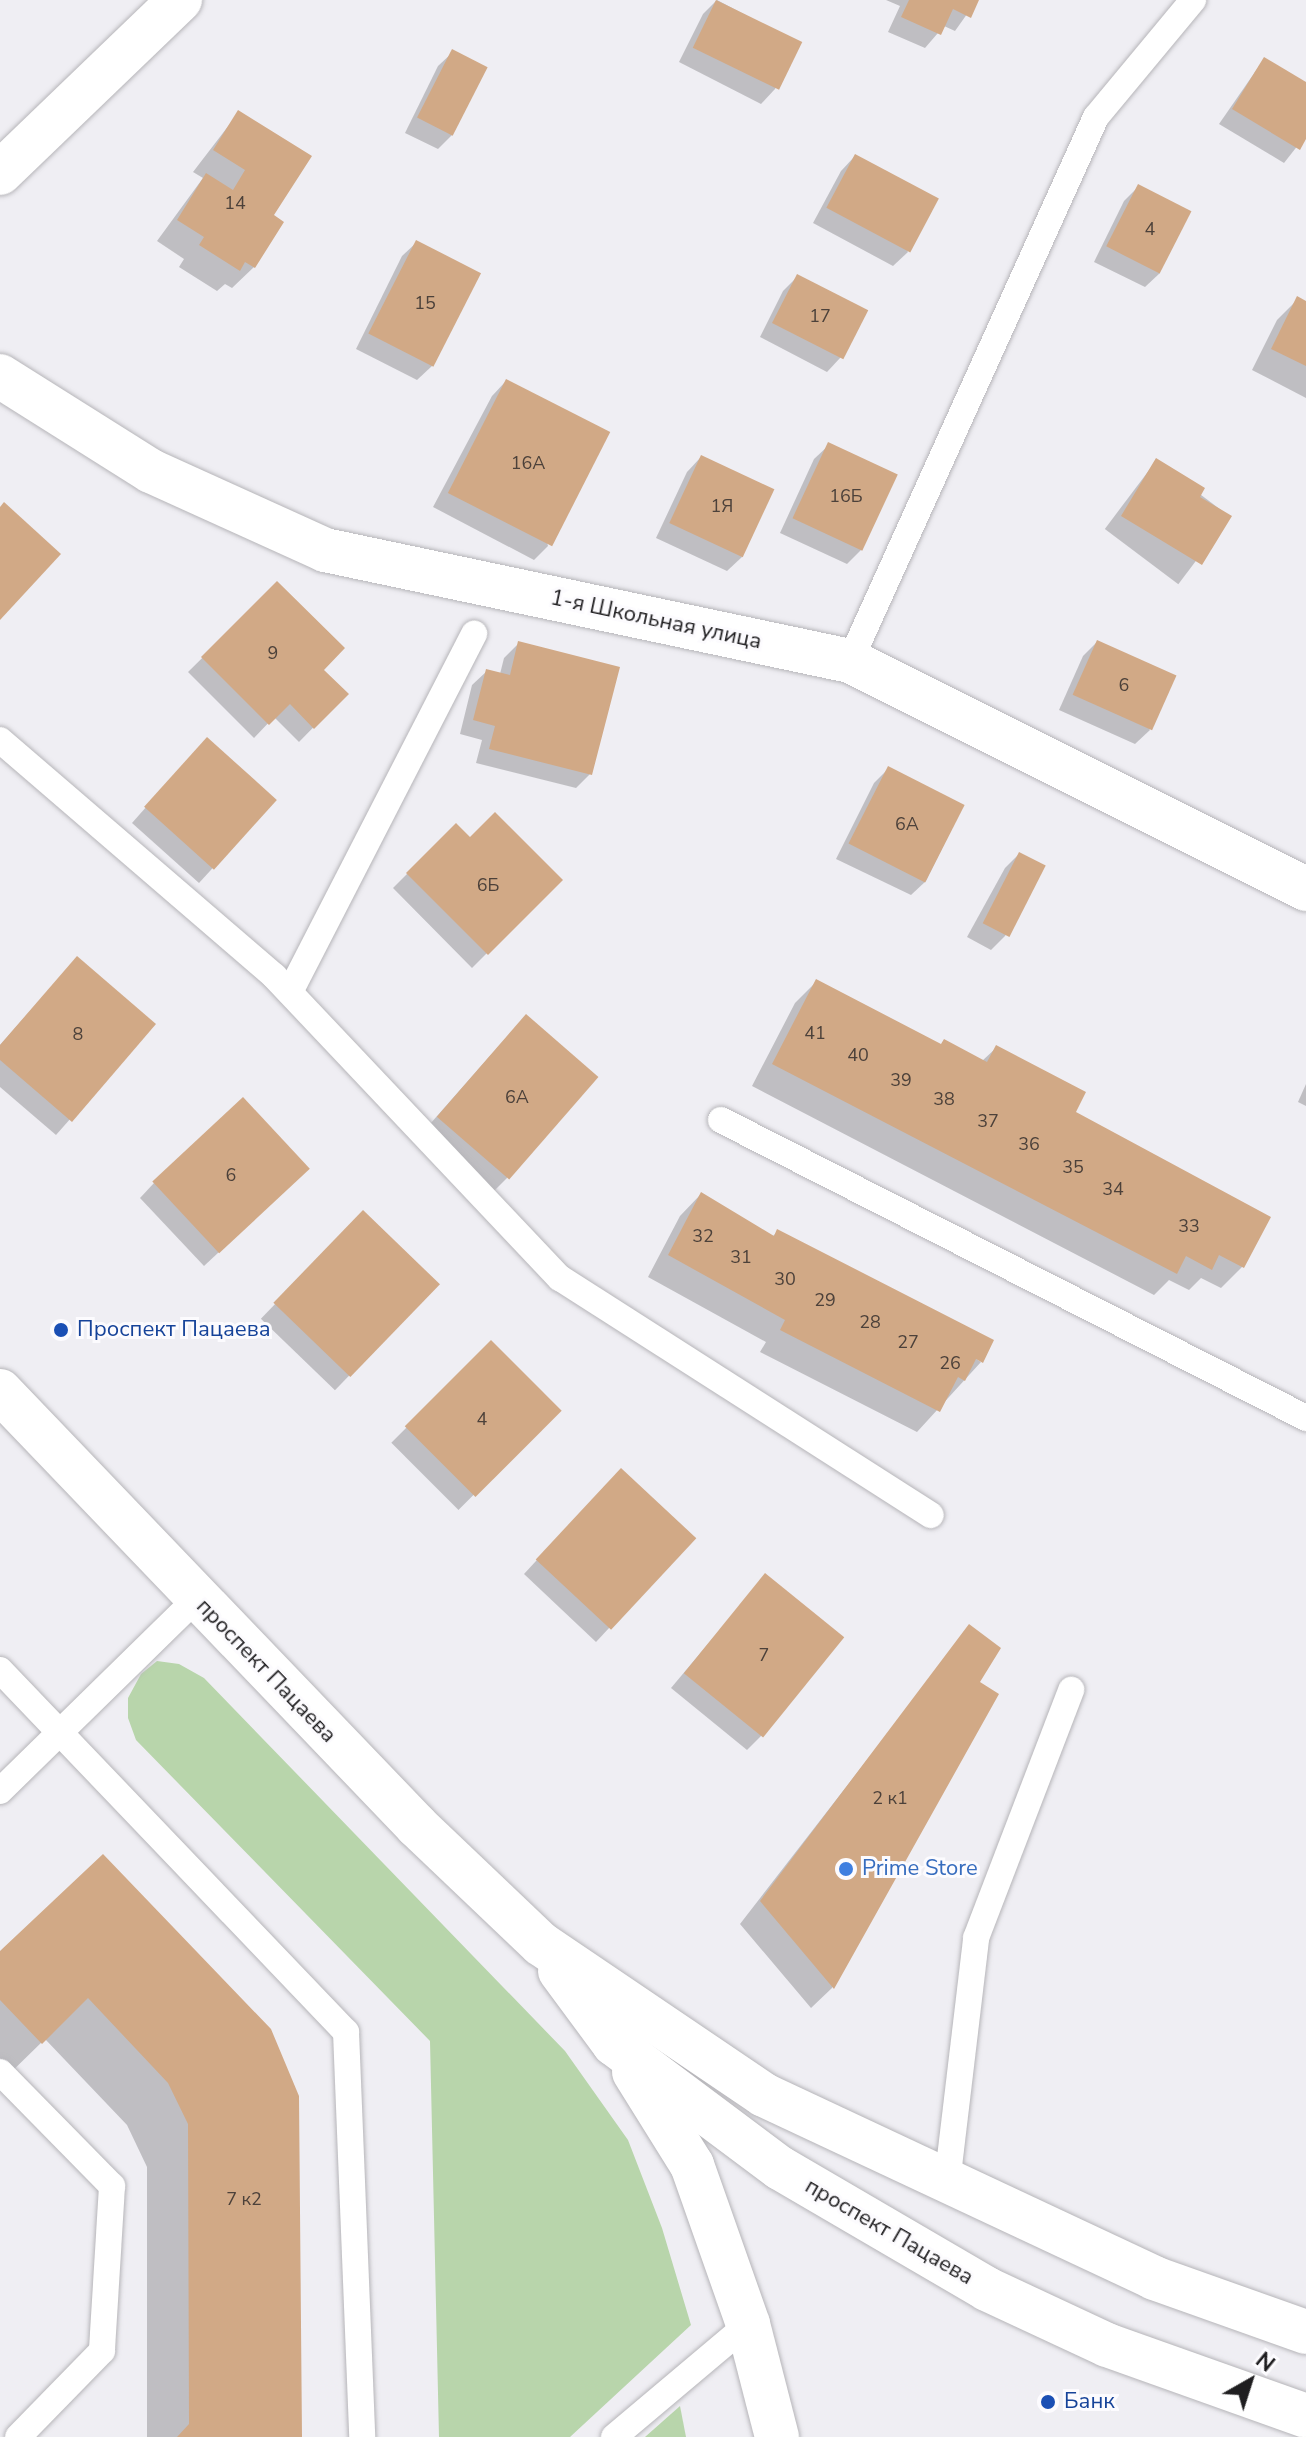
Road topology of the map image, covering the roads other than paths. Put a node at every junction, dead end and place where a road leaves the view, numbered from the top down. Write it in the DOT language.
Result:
graph roads {
  1 [pos="180,0"];
  2 [pos="1193,0"];
  3 [pos="0,173"];
  4 [pos="0,376"];
  5 [pos="474,634"];
  6 [pos="850,661"];
  7 [pos="0,740"];
  8 [pos="1306,889"];
  9 [pos="290,992"];
  10 [pos="721,1120"];
  11 [pos="0,1391"];
  12 [pos="1306,1418"];
  13 [pos="931,1515"];
  14 [pos="196,1599"];
  15 [pos="0,1670"];
  16 [pos="1071,1690"];
  17 [pos="61,1733"];
  18 [pos="0,1791"];
  19 [pos="541,1944"];
  20 [pos="614,2044"];
  21 [pos="0,2072"];
  22 [pos="947,2183"];
  23 [pos="748,2324"];
  24 [pos="1306,2332"];
  25 [pos="1306,2416"];
  26 [pos="18,2437"];
  27 [pos="362,2437"];
  28 [pos="614,2437"];
  29 [pos="777,2437"];
  1 -- 3 [label="main road"];
  2 -- 6 [label="lane"];
  4 -- 6 [label="main road, 1-я Школьная улица"];
  5 -- 9 [label="lane"];
  6 -- 8 [label="main road, 1-я Школьная улица"];
  7 -- 9 [label="lane"];
  9 -- 13 [label="lane"];
  10 -- 12 [label="lane"];
  11 -- 14 [label="main road, проспект Пацаева"];
  14 -- 17 [label="lane"];
  14 -- 19 [label="main road, проспект Пацаева"];
  15 -- 17 [label="lane"];
  16 -- 22 [label="lane"];
  17 -- 18 [label="lane"];
  17 -- 27 [label="lane"];
  19 -- 20 [label="main road, проспект Пацаева"];
  19 -- 22 [label="main road, проспект Пацаева"];
  20 -- 23 [label="main road"];
  20 -- 25 [label="main road, проспект Пацаева"];
  21 -- 26 [label="lane"];
  22 -- 24 [label="main road, проспект Пацаева"];
  23 -- 28 [label="lane"];
  23 -- 29 [label="main road"];
}
